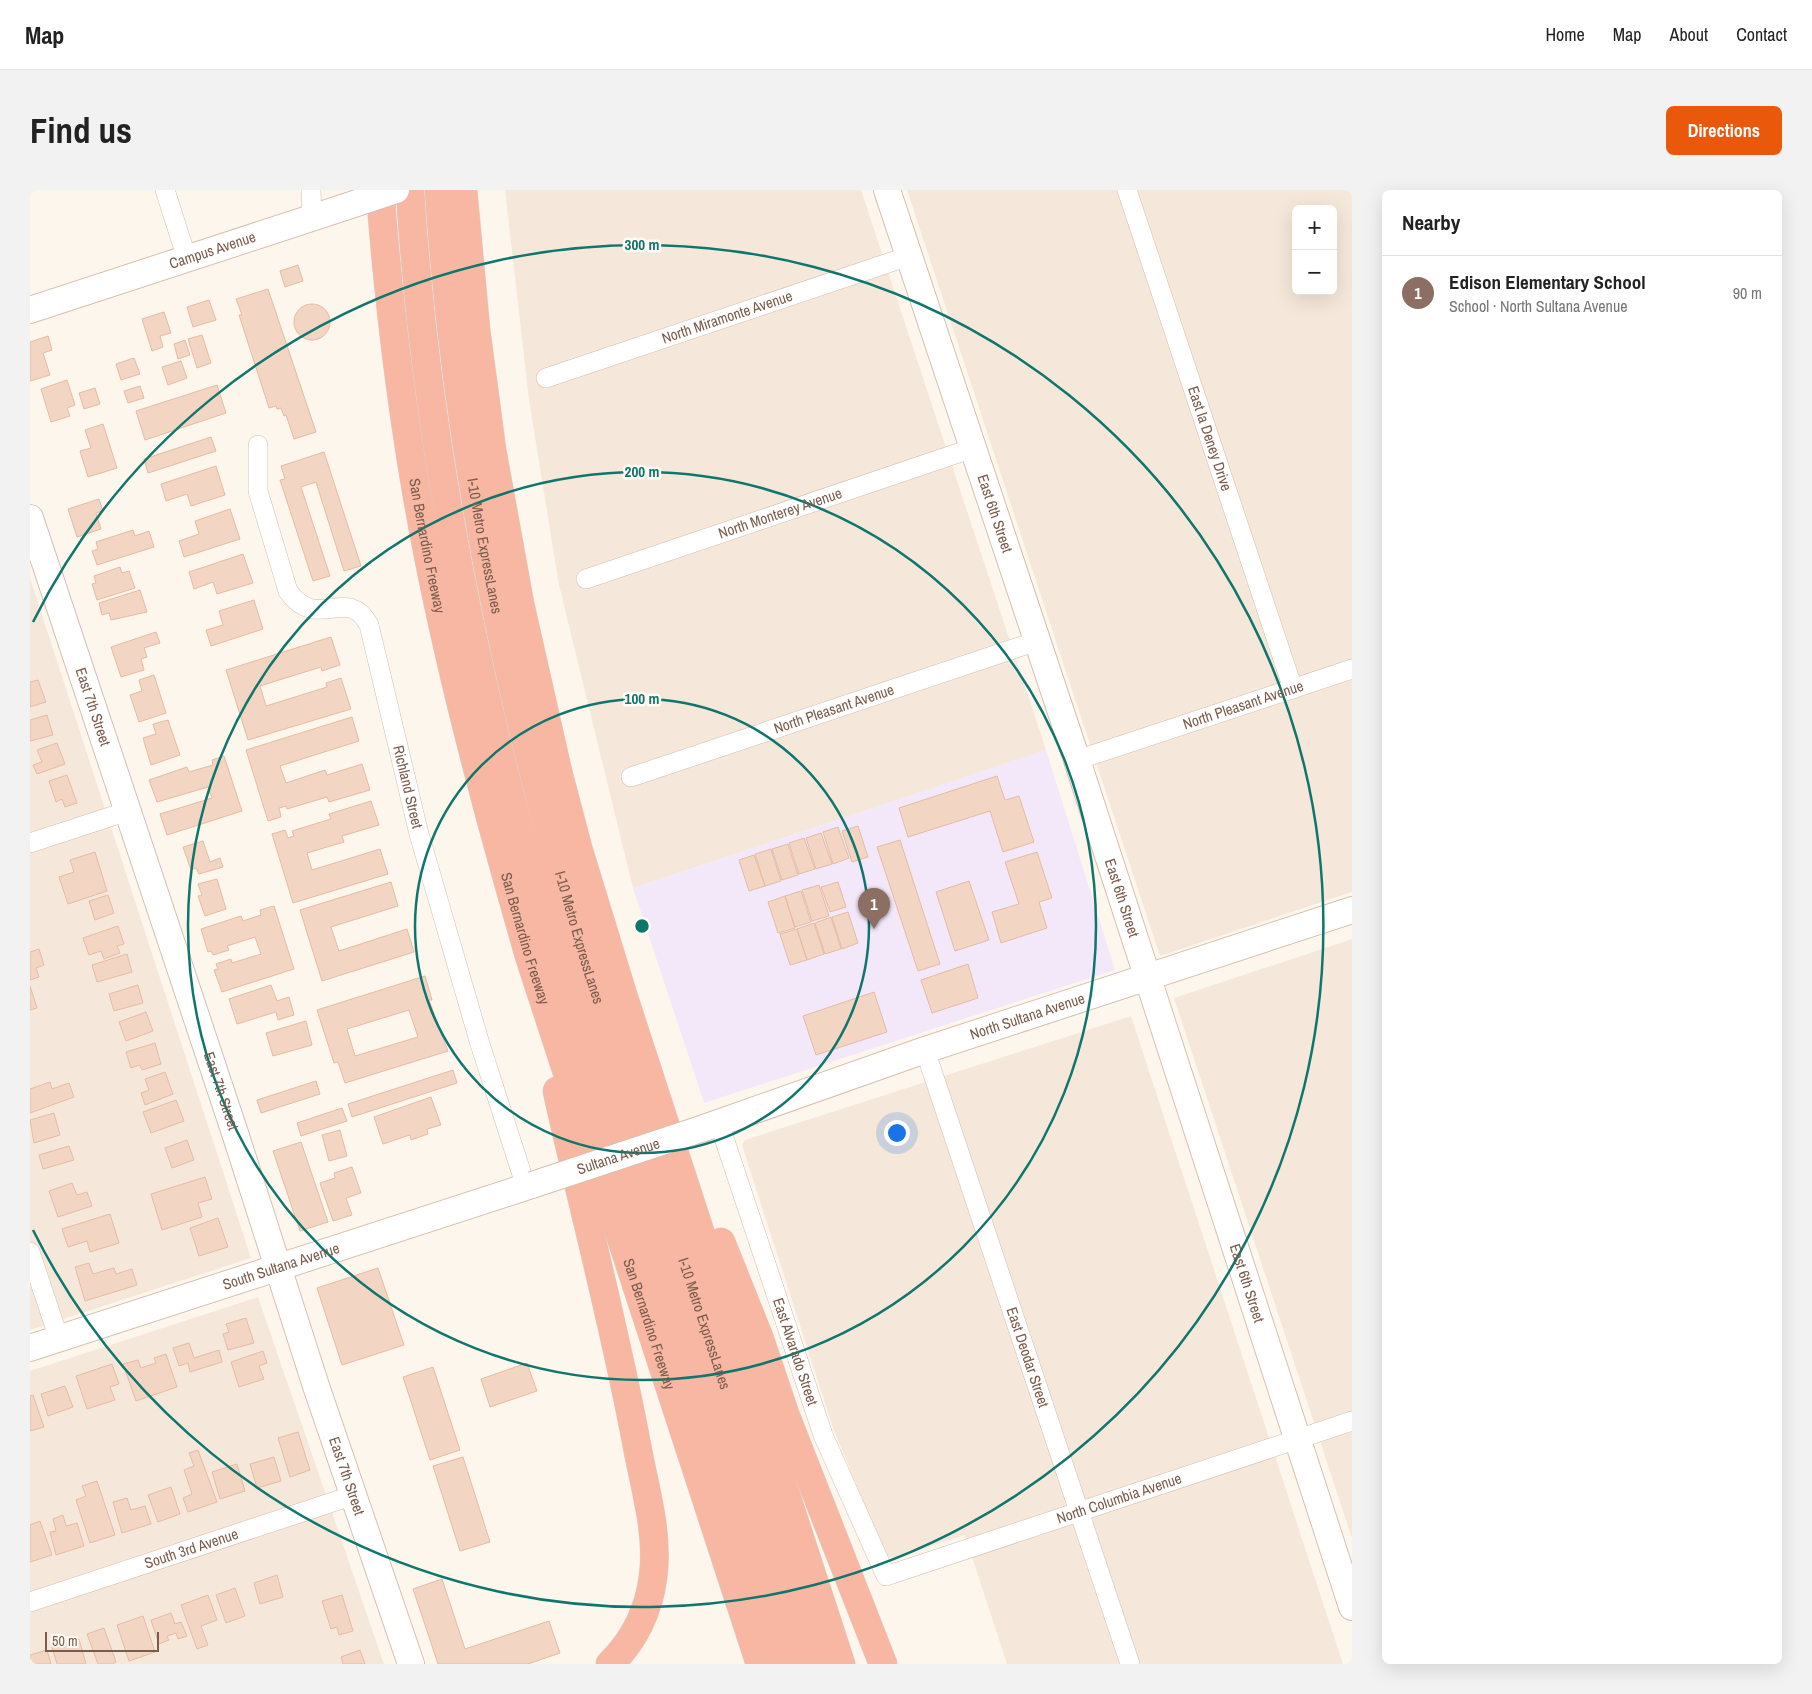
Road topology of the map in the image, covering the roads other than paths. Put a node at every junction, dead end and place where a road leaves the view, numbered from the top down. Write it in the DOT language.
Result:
graph roads {
  1 [pos="165,190"];
  2 [pos="311,190"];
  3 [pos="380,190"];
  4 [pos="396,190"];
  5 [pos="410,190"];
  6 [pos="439,190"];
  7 [pos="463,190"];
  8 [pos="887,190"];
  9 [pos="1127,190"];
  10 [pos="312,217"];
  11 [pos="909,256"];
  12 [pos="187,259"];
  13 [pos="30,310"];
  14 [pos="546,378"];
  15 [pos="258,445"];
  16 [pos="974,448"];
  17 [pos="30,518"];
  18 [pos="586,579"];
  19 [pos="1037,641"];
  20 [pos="1352,669"];
  21 [pos="1293,689"];
  22 [pos="1077,760"];
  23 [pos="631,777"];
  24 [pos="128,810"];
  25 [pos="30,843"];
  26 [pos="1352,910"];
  27 [pos="530,959"];
  28 [pos="1147,978"];
  29 [pos="925,1050"];
  30 [pos="712,1125"];
  31 [pos="678,1163"];
  32 [pos="529,1186"];
  33 [pos="30,1252"];
  34 [pos="278,1268"];
  35 [pos="58,1339"];
  36 [pos="30,1348"];
  37 [pos="1352,1421"];
  38 [pos="1297,1438"];
  39 [pos="354,1495"];
  40 [pos="1080,1511"];
  41 [pos="886,1576"];
  42 [pos="30,1602"];
  43 [pos="1352,1607"];
  44 [pos="411,1664"];
  45 [pos="610,1664"];
  46 [pos="760,1664"];
  47 [pos="787,1664"];
  48 [pos="816,1664"];
  49 [pos="841,1664"];
  50 [pos="883,1664"];
  51 [pos="1130,1664"];
  1 -- 12 [label="street"];
  2 -- 10 [label="street"];
  3 -- 27 [label="highway, San Bernardino Freeway"];
  4 -- 10 [label="street, Campus Avenue, bridge"];
  5 -- 47 [label="highway, I-10 Metro ExpressLanes"];
  6 -- 48 [label="highway, I-10 Metro ExpressLanes"];
  7 -- 31 [label="highway"];
  8 -- 11 [label="street, East 6th Street"];
  9 -- 21 [label="street, East la Deney Drive"];
  10 -- 12 [label="street, Campus Avenue"];
  11 -- 14 [label="street, North Miramonte Avenue"];
  11 -- 16 [label="street, East 6th Street"];
  12 -- 13 [label="street, Campus Avenue"];
  15 -- 32 [label="street, Richland Street"];
  16 -- 18 [label="street, North Monterey Avenue"];
  16 -- 19 [label="street, East 6th Street"];
  17 -- 24 [label="street, East 7th Street"];
  19 -- 22 [label="street, East 6th Street"];
  19 -- 23 [label="street, North Pleasant Avenue"];
  20 -- 21 [label="street, North Pleasant Avenue"];
  21 -- 22 [label="street, North Pleasant Avenue"];
  22 -- 28 [label="street, East 6th Street"];
  24 -- 25 [label="street"];
  24 -- 34 [label="street, East 7th Street"];
  26 -- 28 [label="street, North Sultana Avenue"];
  27 -- 45 [label="highway"];
  27 -- 46 [label="highway, San Bernardino Freeway"];
  28 -- 29 [label="street, North Sultana Avenue"];
  28 -- 38 [label="street, East 6th Street"];
  29 -- 30 [label="street, North Sultana Avenue"];
  29 -- 40 [label="street, East Deodar Street"];
  30 -- 32 [label="street, Sultana Avenue, bridge"];
  30 -- 41 [label="street, East Alvarado Street"];
  31 -- 49 [label="highway"];
  31 -- 50 [label="highway"];
  32 -- 34 [label="street, South Sultana Avenue"];
  33 -- 35 [label="street"];
  34 -- 35 [label="street, South Sultana Avenue"];
  34 -- 39 [label="street, East 7th Street"];
  35 -- 36 [label="street, South Sultana Avenue"];
  37 -- 38 [label="street, North Columbia Avenue"];
  38 -- 40 [label="street, North Columbia Avenue"];
  38 -- 43 [label="street, East 6th Street"];
  39 -- 42 [label="street, South 3rd Avenue"];
  39 -- 44 [label="street, East 7th Street"];
  40 -- 41 [label="street, North Columbia Avenue"];
  40 -- 51 [label="street, East Deodar Street"];
}
